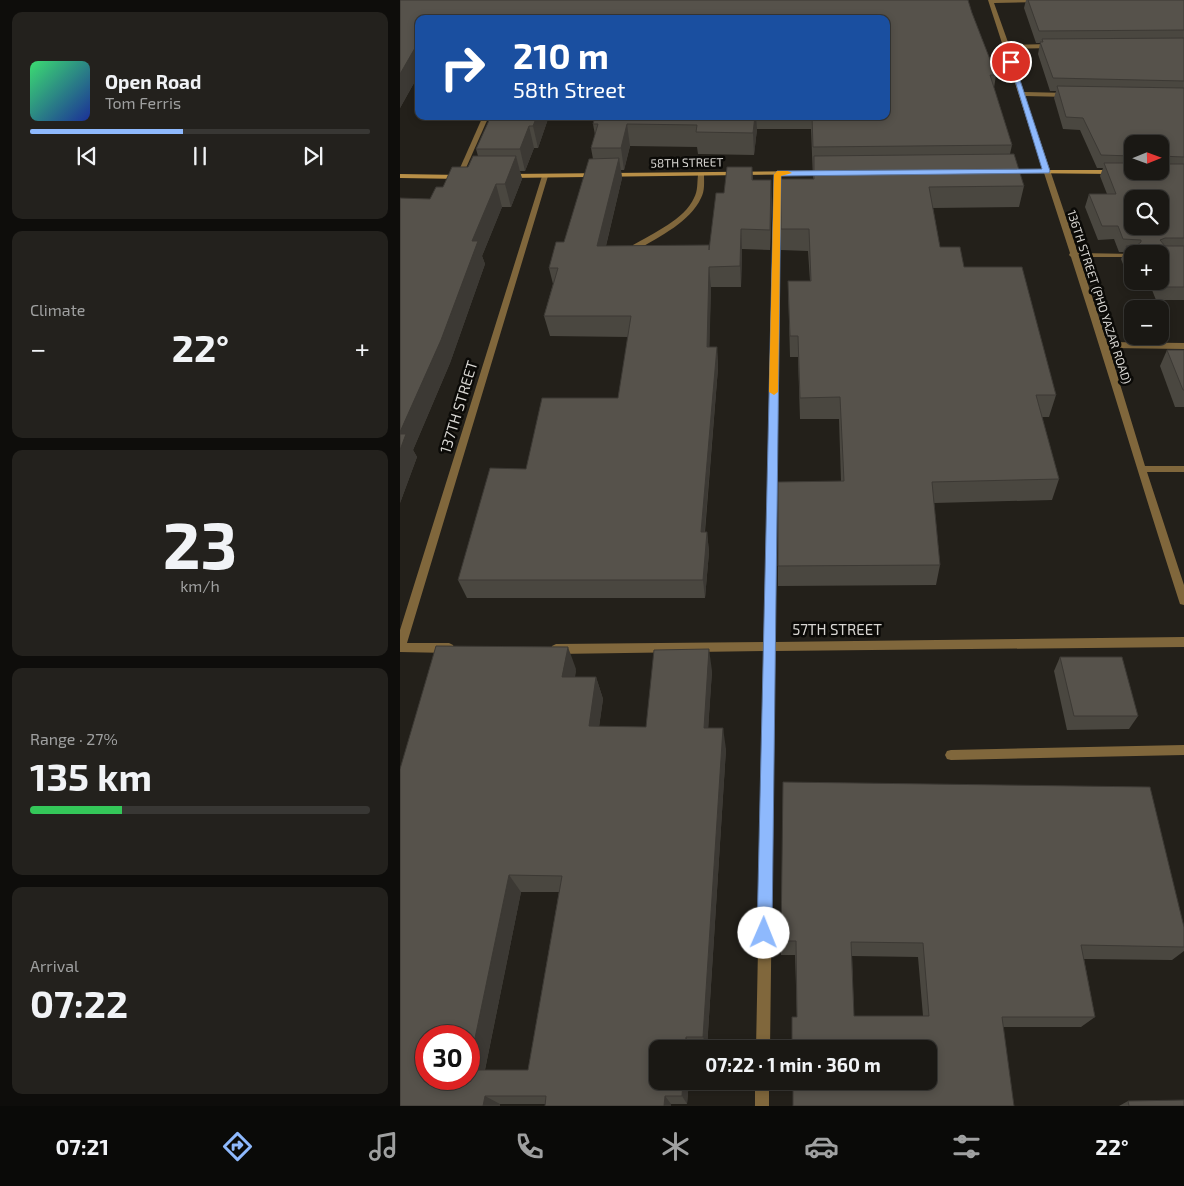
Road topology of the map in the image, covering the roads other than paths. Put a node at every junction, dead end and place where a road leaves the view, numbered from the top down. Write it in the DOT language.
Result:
graph roads {
  1 [pos="992,0"];
  2 [pos="1041,0"];
  3 [pos="1055,46"];
  4 [pos="1006,47"];
  5 [pos="1021,94"];
  6 [pos="1079,95"];
  7 [pos="484,120"];
  8 [pos="1046,171"];
  9 [pos="997,172"];
  10 [pos="1124,172"];
  11 [pos="837,173"];
  12 [pos="777,174"];
  13 [pos="701,175"];
  14 [pos="400,176"];
  15 [pos="468,176"];
  16 [pos="497,176"];
  17 [pos="545,176"];
  18 [pos="459,177"];
  19 [pos="636,247"];
  20 [pos="1073,255"];
  21 [pos="1124,255"];
  22 [pos="1104,345"];
  23 [pos="1184,346"];
  24 [pos="1141,469"];
  25 [pos="1184,469"];
  26 [pos="1184,601"];
  27 [pos="1184,642"];
  28 [pos="769,645"];
  29 [pos="400,647"];
  30 [pos="460,648"];
  31 [pos="549,649"];
  32 [pos="1184,750"];
  33 [pos="951,755"];
  34 [pos="763,1040"];
  35 [pos="762,1090"];
  36 [pos="762,1106"];
  1 -- 2 [label="street"];
  1 -- 4 [label="street, 136TH STREET (PHO YAZAR ROAD)"];
  3 -- 4 [label="street"];
  4 -- 5 [label="street, 136TH STREET (PHO YAZAR ROAD)"];
  5 -- 6 [label="street"];
  5 -- 8 [label="street, 136TH STREET (PHO YAZAR ROAD)"];
  7 -- 18 [label="street"];
  8 -- 9 [label="main road"];
  8 -- 10 [label="main road"];
  8 -- 20 [label="street, 136TH STREET (PHO YAZAR ROAD)"];
  11 -- 12 [label="main road, 58TH STREET"];
  12 -- 13 [label="main road, 58TH STREET"];
  12 -- 28 [label="street"];
  13 -- 17 [label="main road, 58TH STREET"];
  13 -- 19 [label="street"];
  14 -- 18 [label="main road"];
  15 -- 18 [label="main road"];
  16 -- 17 [label="main road, 58TH STREET"];
  17 -- 29 [label="street, 137TH STREET"];
  20 -- 21 [label="street"];
  20 -- 22 [label="street, 136TH STREET (PHO YAZAR ROAD)"];
  22 -- 23 [label="street"];
  22 -- 24 [label="street, 136TH STREET (PHO YAZAR ROAD)"];
  24 -- 25 [label="street"];
  24 -- 26 [label="street, 136TH STREET (PHO YAZAR ROAD)"];
  27 -- 28 [label="street, 57TH STREET"];
  28 -- 31 [label="street, 57TH STREET"];
  28 -- 34 [label="street"];
  29 -- 30 [label="street"];
  32 -- 33 [label="street"];
  35 -- 36 [label="street"];
}
